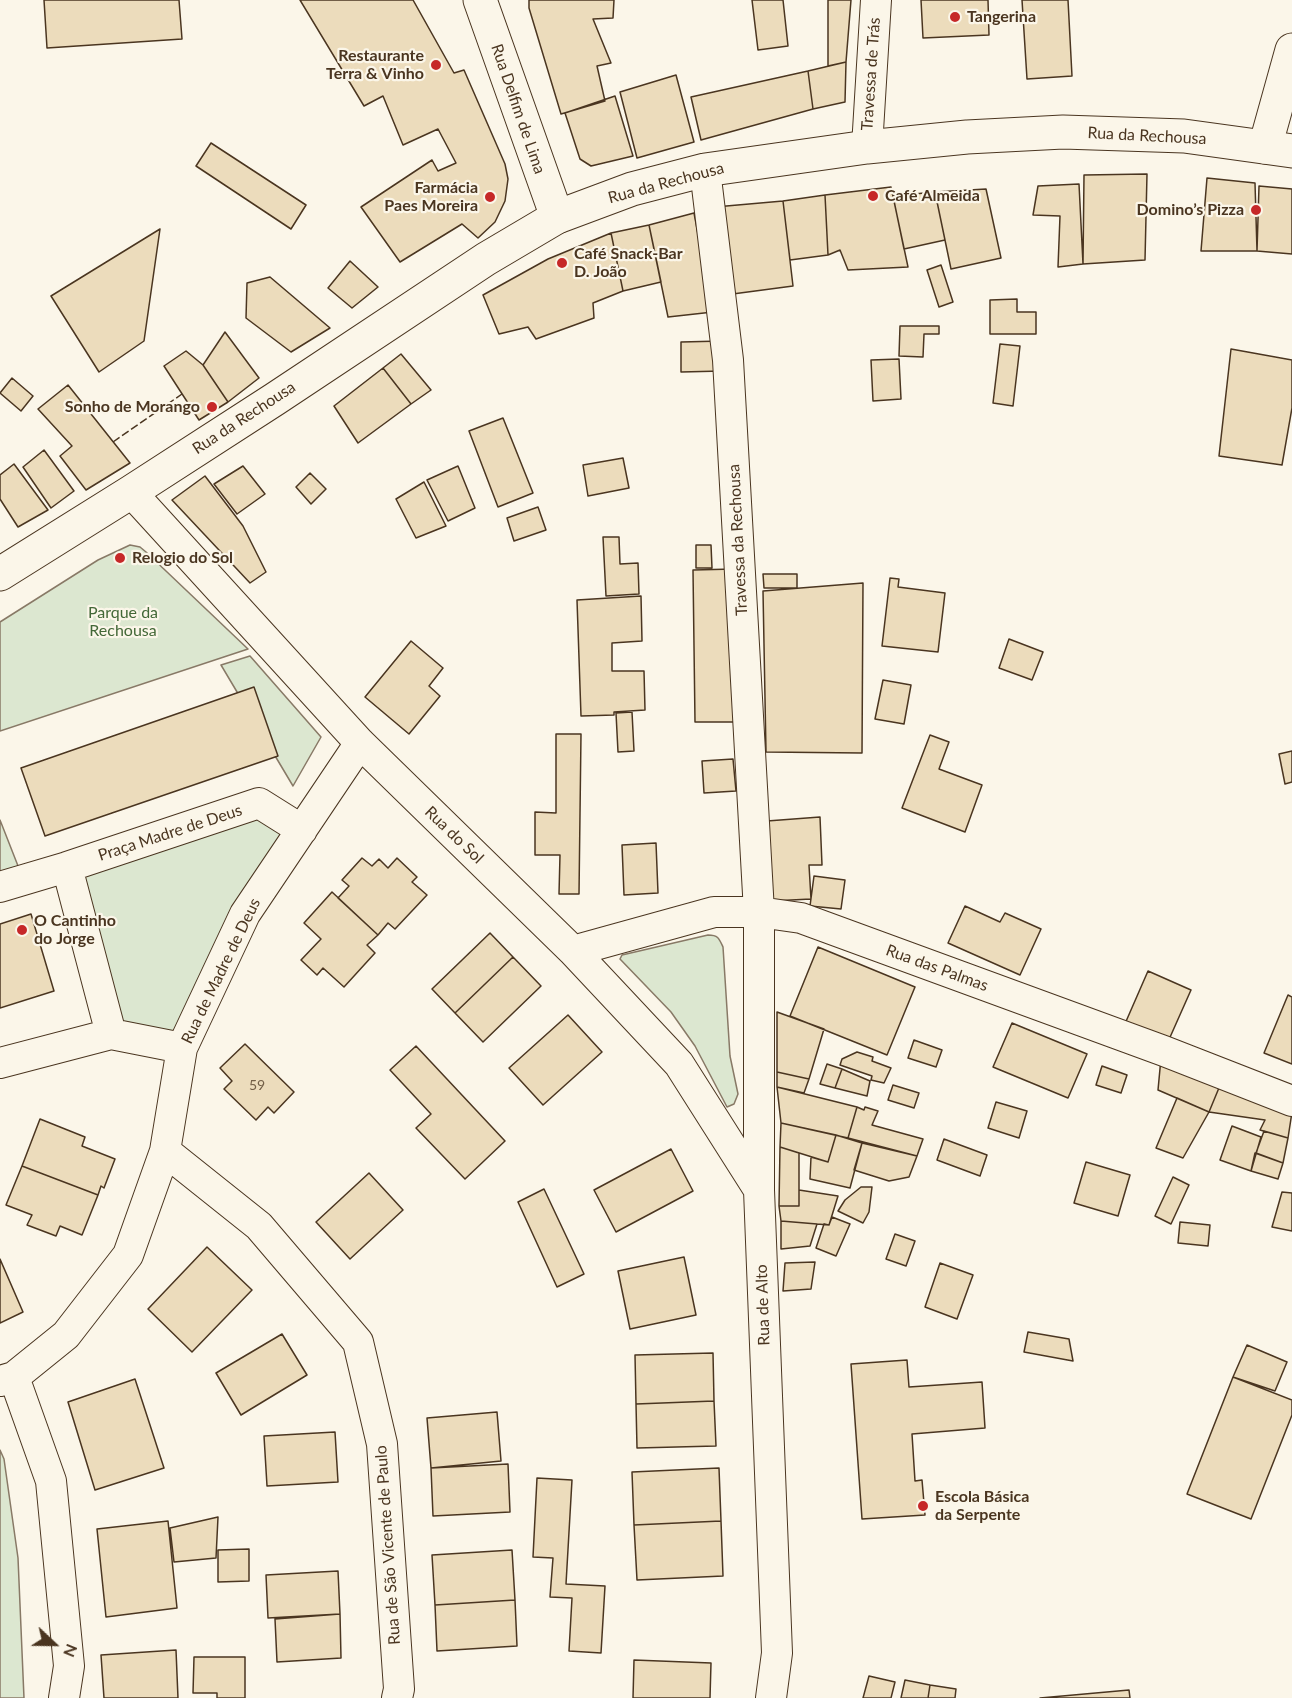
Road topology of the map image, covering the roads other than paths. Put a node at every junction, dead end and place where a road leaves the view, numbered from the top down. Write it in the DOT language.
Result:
graph roads {
  1 [pos="480,0"];
  2 [pos="876,0"];
  3 [pos="1292,50"];
  4 [pos="867,147"];
  5 [pos="1279,149"];
  6 [pos="705,170"];
  7 [pos="557,217"];
  8 [pos="131,492"];
  9 [pos="0,574"];
  10 [pos="360,743"];
  11 [pos="302,830"];
  12 [pos="67,867"];
  13 [pos="0,887"];
  14 [pos="759,912"];
  15 [pos="573,951"];
  16 [pos="111,1034"];
  17 [pos="182,1048"];
  18 [pos="0,1063"];
  19 [pos="1292,1101"];
  20 [pos="165,1151"];
  21 [pos="759,1190"];
  22 [pos="7,1379"];
  23 [pos="64,1698"];
  24 [pos="397,1698"];
  25 [pos="771,1698"];
  1 -- 7 [label="main road, Rua Delfim de Lima"];
  2 -- 4 [label="street, Travessa de Trás"];
  3 -- 5 [label="main road"];
  4 -- 5 [label="main road, Rua da Rechousa"];
  4 -- 6 [label="main road, Rua da Rechousa"];
  6 -- 7 [label="main road, Rua da Rechousa"];
  6 -- 14 [label="street, Travessa da Rechousa"];
  7 -- 8 [label="main road, Rua da Rechousa"];
  8 -- 9 [label="main road, Rua da Rechousa"];
  8 -- 10 [label="street, Rua do Sol"];
  10 -- 11 [label="street, Rua de Madre de Deus"];
  10 -- 15 [label="street, Rua do Sol"];
  11 -- 12 [label="street, Praça Madre de Deus"];
  11 -- 17 [label="street, Rua de Madre de Deus"];
  12 -- 13 [label="street, Praça Madre de Deus"];
  12 -- 16 [label="street"];
  14 -- 15 [label="street, Rua das Palmas"];
  14 -- 19 [label="street, Rua das Palmas"];
  14 -- 21 [label="street, Rua de Alto"];
  15 -- 21 [label="street, Rua do Sol"];
  16 -- 17 [label="street"];
  16 -- 18 [label="street"];
  17 -- 20 [label="street, Rua de Madre de Deus"];
  20 -- 22 [label="street, Rua de Madre de Deus"];
  20 -- 24 [label="street, Rua de São Vicente de Paulo"];
  21 -- 25 [label="street, Rua de Alto"];
  22 -- 23 [label="street"];
}
